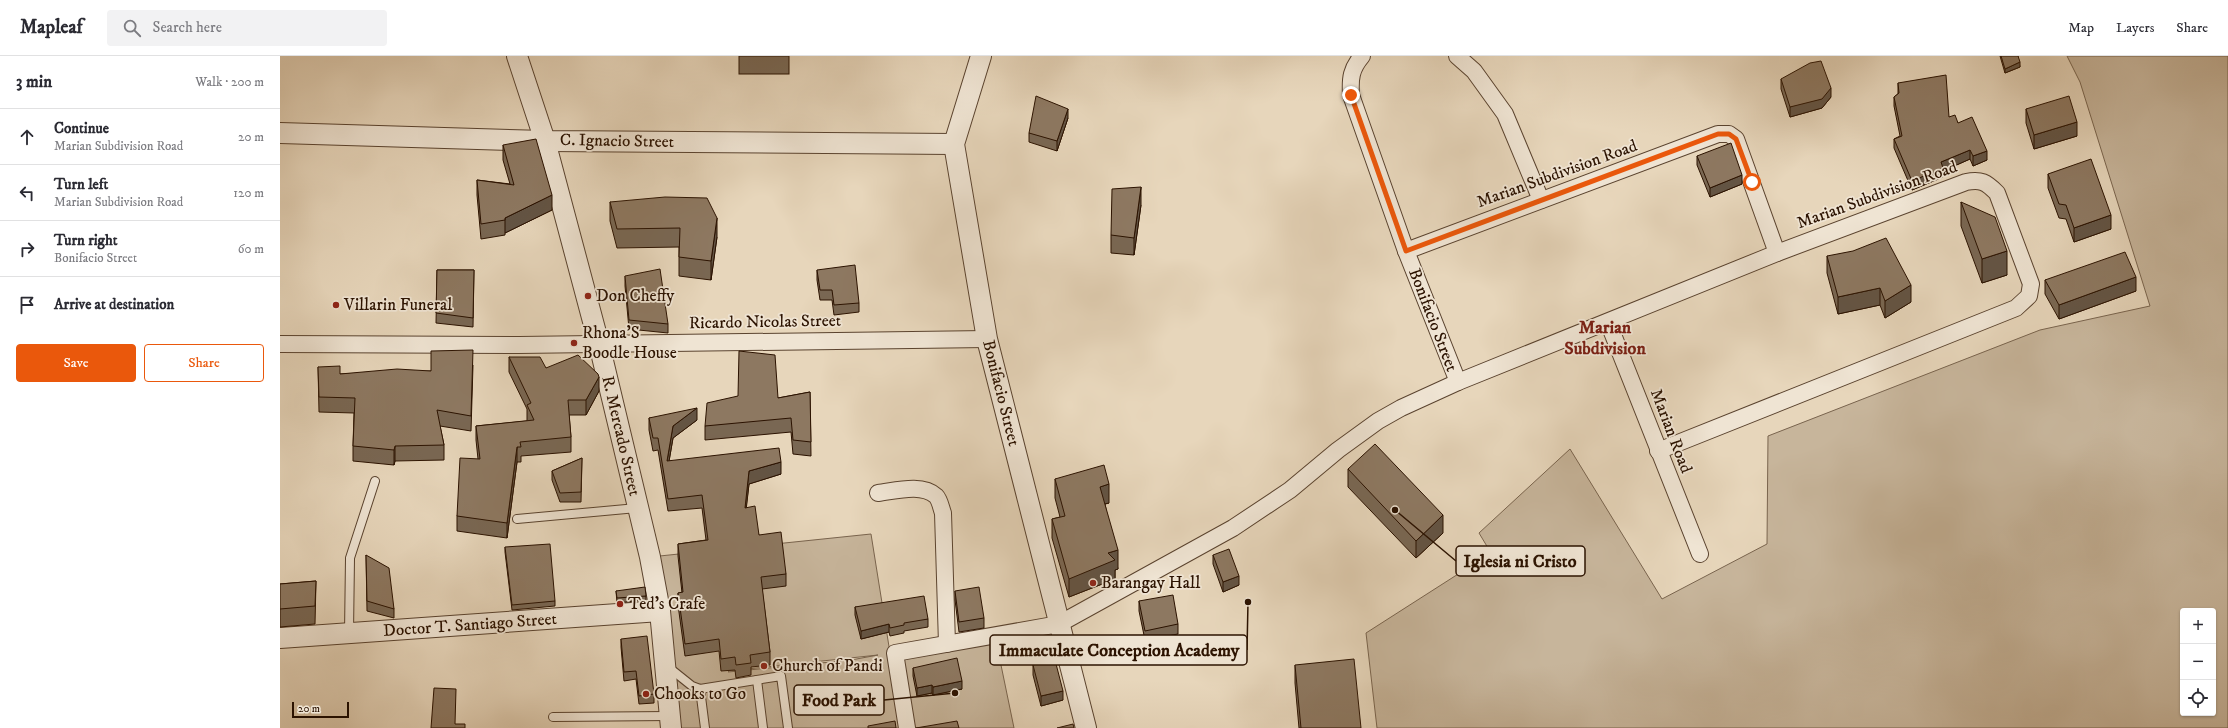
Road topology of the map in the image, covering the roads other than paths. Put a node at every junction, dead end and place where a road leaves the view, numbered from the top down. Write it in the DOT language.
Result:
graph roads {
  1 [pos="517,56"];
  2 [pos="981,56"];
  3 [pos="1362,56"];
  4 [pos="1457,56"];
  5 [pos="280,133"];
  6 [pos="545,141"];
  7 [pos="954,144"];
  8 [pos="1541,200"];
  9 [pos="1406,251"];
  10 [pos="1777,253"];
  11 [pos="1608,322"];
  12 [pos="987,339"];
  13 [pos="280,344"];
  14 [pos="600,344"];
  15 [pos="1458,382"];
  16 [pos="1658,451"];
  17 [pos="375,481"];
  18 [pos="878,493"];
  19 [pos="638,508"];
  20 [pos="517,519"];
  21 [pos="1700,554"];
  22 [pos="660,611"];
  23 [pos="1060,624"];
  24 [pos="349,634"];
  25 [pos="280,638"];
  26 [pos="947,644"];
  27 [pos="665,664"];
  28 [pos="756,680"];
  29 [pos="700,689"];
  30 [pos="553,717"];
  31 [pos="671,722"];
  32 [pos="705,728"];
  33 [pos="763,728"];
  34 [pos="788,728"];
  35 [pos="907,728"];
  36 [pos="1086,728"];
  1 -- 6 [label="street, R. Mercado Street"];
  2 -- 7 [label="street, Bonifacio Street"];
  3 -- 9 [label="street, Bonifacio Street"];
  4 -- 8 [label="street"];
  5 -- 6 [label="street, C. Ignacio Street"];
  6 -- 7 [label="street, C. Ignacio Street"];
  6 -- 14 [label="street, R. Mercado Street"];
  7 -- 12 [label="street, Bonifacio Street"];
  8 -- 9 [label="street, Marian Subdivision Road"];
  8 -- 10 [label="street, Marian Subdivision Road"];
  9 -- 15 [label="street, Bonifacio Street"];
  10 -- 11 [label="street"];
  10 -- 16 [label="street, Marian Subdivision Road"];
  11 -- 15 [label="street"];
  11 -- 16 [label="street, Marian Road"];
  12 -- 14 [label="street, Ricardo Nicolas Street"];
  12 -- 23 [label="street, Bonifacio Street"];
  13 -- 14 [label="street, Ricardo Nicolas Street"];
  14 -- 19 [label="street, R. Mercado Street"];
  15 -- 23 [label="street"];
  16 -- 21 [label="street, Marian Road"];
  17 -- 24 [label="lane"];
  18 -- 26 [label="street"];
  19 -- 20 [label="lane"];
  19 -- 22 [label="street, R. Mercado Street"];
  22 -- 24 [label="street, Doctor T. Santiago Street"];
  22 -- 27 [label="street, R. Mercado Street"];
  23 -- 26 [label="street"];
  23 -- 36 [label="street, Bonifacio Street"];
  24 -- 25 [label="street, Doctor T. Santiago Street"];
  26 -- 35 [label="street"];
  27 -- 29 [label="lane"];
  27 -- 31 [label="street, R. Mercado Street"];
  28 -- 29 [label="lane"];
  28 -- 33 [label="lane"];
  28 -- 34 [label="lane"];
  29 -- 32 [label="lane"];
  30 -- 31 [label="lane"];
}
